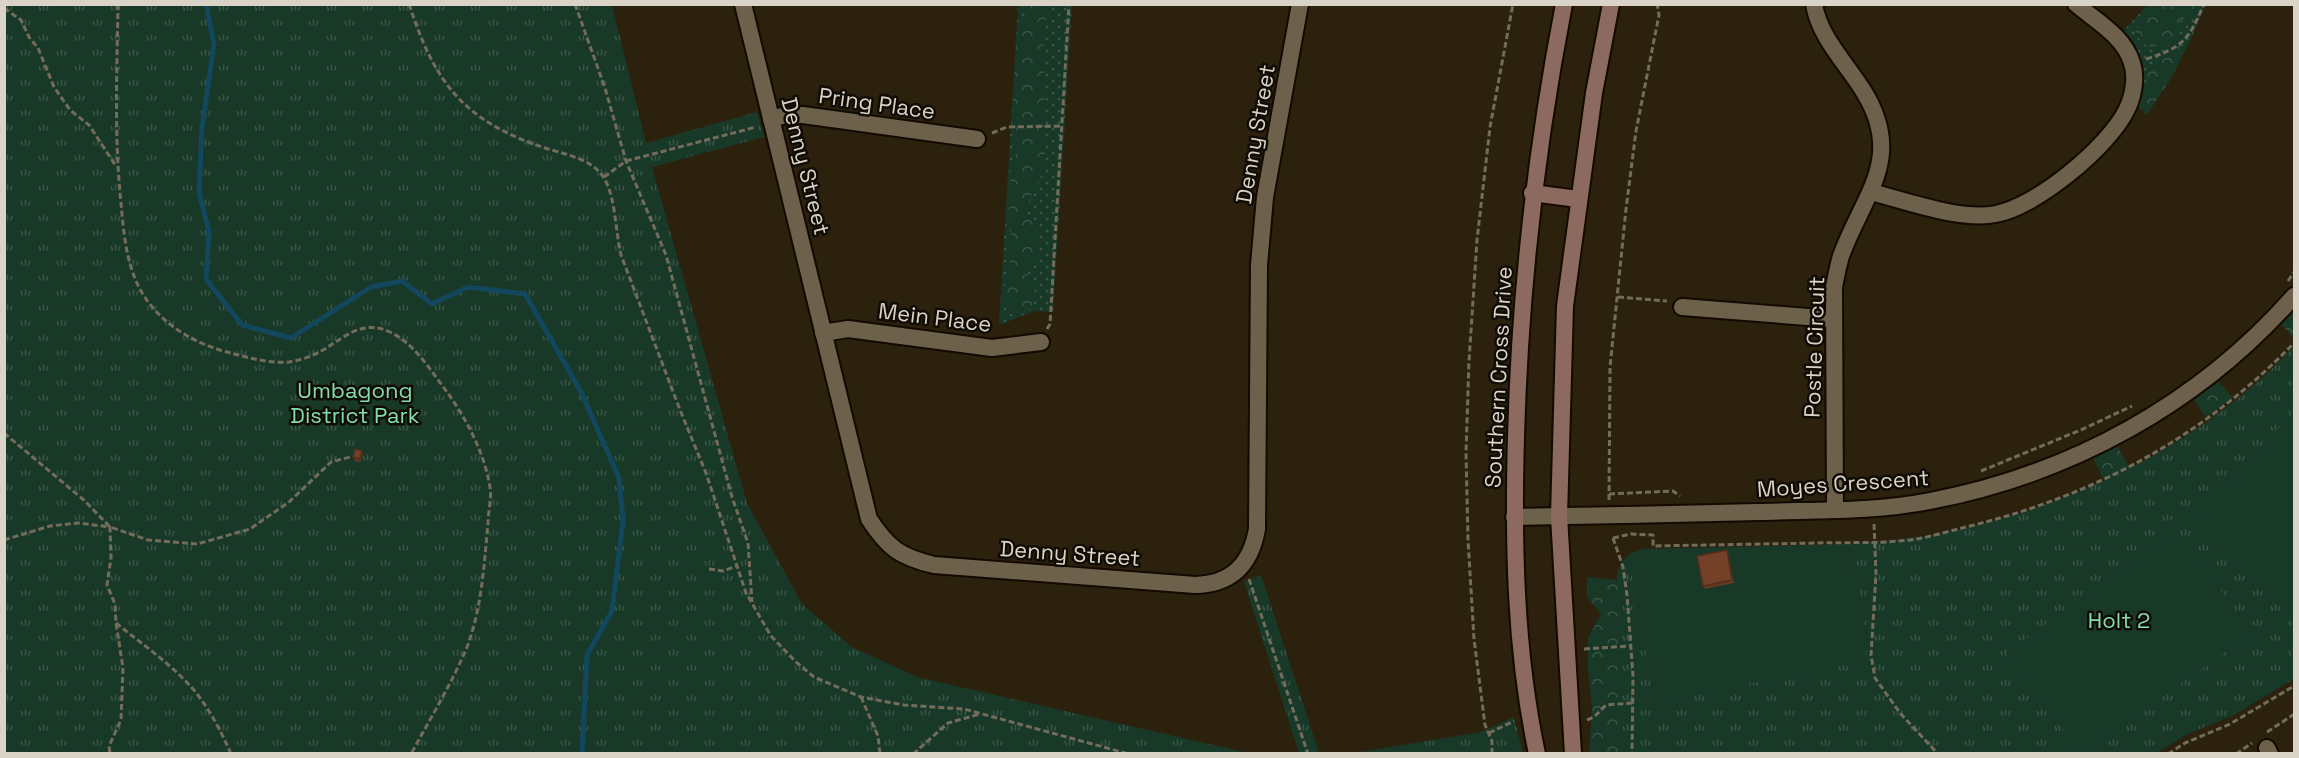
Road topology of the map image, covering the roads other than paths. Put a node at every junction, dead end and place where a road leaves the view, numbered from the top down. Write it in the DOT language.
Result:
graph roads {
  1 [pos="743,4"];
  2 [pos="1300,4"];
  3 [pos="1564,4"];
  4 [pos="1611,4"];
  5 [pos="1814,4"];
  6 [pos="2076,4"];
  7 [pos="772,121"];
  8 [pos="976,139"];
  9 [pos="1871,192"];
  10 [pos="1532,193"];
  11 [pos="1578,199"];
  12 [pos="2291,289"];
  13 [pos="1682,307"];
  14 [pos="1833,319"];
  15 [pos="823,333"];
  16 [pos="1041,342"];
  17 [pos="1835,510"];
  18 [pos="1559,516"];
  19 [pos="1514,517"];
  20 [pos="1537,753"];
  21 [pos="1573,753"];
  1 -- 7 [label="street, Denny Street"];
  2 -- 15 [label="street, Denny Street"];
  3 -- 10 [label="main road, Southern Cross Drive"];
  4 -- 11 [label="main road"];
  5 -- 9 [label="street, Postle Circuit"];
  6 -- 9 [label="street"];
  7 -- 8 [label="street, Pring Place"];
  7 -- 15 [label="street, Denny Street"];
  9 -- 14 [label="street, Postle Circuit"];
  10 -- 11 [label="main road"];
  10 -- 19 [label="main road, Southern Cross Drive"];
  11 -- 18 [label="main road"];
  12 -- 17 [label="street, Moyes Crescent"];
  13 -- 14 [label="street"];
  14 -- 17 [label="street, Postle Circuit"];
  15 -- 16 [label="street, Mein Place"];
  17 -- 18 [label="street, Moyes Crescent"];
  18 -- 19 [label="street, Moyes Crescent"];
  18 -- 21 [label="main road"];
  19 -- 20 [label="main road, Southern Cross Drive"];
}
